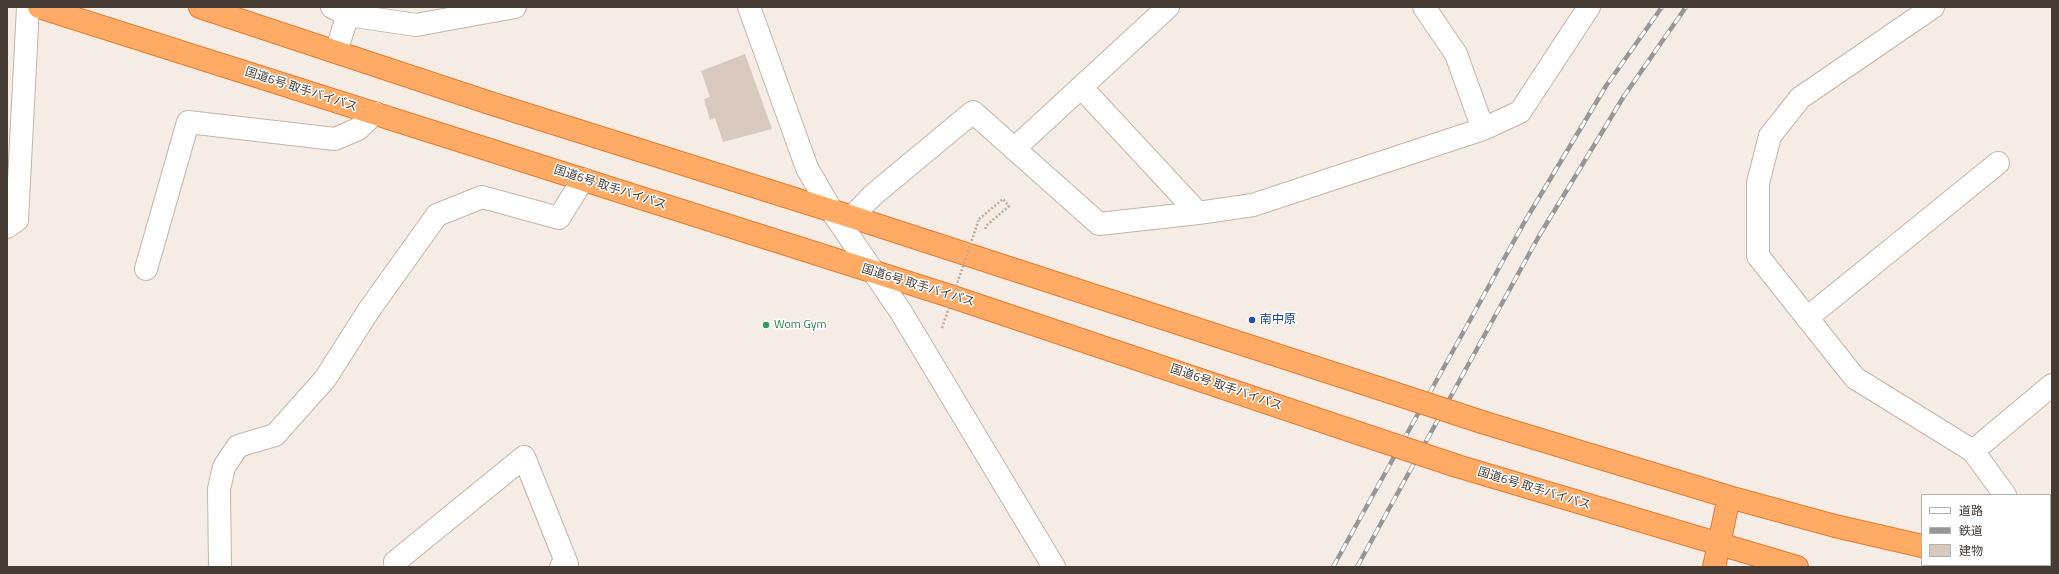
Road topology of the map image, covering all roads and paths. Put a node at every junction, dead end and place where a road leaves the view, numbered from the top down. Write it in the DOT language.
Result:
graph roads {
  1 [pos="28,7"];
  2 [pos="39,7"];
  3 [pos="200,7"];
  4 [pos="515,7"];
  5 [pos="749,7"];
  6 [pos="1168,7"];
  7 [pos="1424,7"];
  8 [pos="1589,7"];
  9 [pos="1933,7"];
  10 [pos="340,11"];
  11 [pos="427,15"];
  12 [pos="336,51"];
  13 [pos="1081,87"];
  14 [pos="375,113"];
  15 [pos="1483,129"];
  16 [pos="1014,149"];
  17 [pos="1998,162"];
  18 [pos="583,179"];
  19 [pos="831,210"];
  20 [pos="1198,213"];
  21 [pos="852,217"];
  22 [pos="986,226"];
  23 [pos="7,227"];
  24 [pos="146,269"];
  25 [pos="875,273"];
  26 [pos="1807,318"];
  27 [pos="942,328"];
  28 [pos="2052,385"];
  29 [pos="1973,451"];
  30 [pos="2004,494"];
  31 [pos="1729,497"];
  32 [pos="1718,545"];
  33 [pos="1921,546"];
  34 [pos="220,567"];
  35 [pos="396,567"];
  36 [pos="561,567"];
  37 [pos="1054,567"];
  38 [pos="1714,567"];
  39 [pos="1797,567"];
  1 -- 23 [label="street"];
  2 -- 14 [label="highway, 国道6号 取手バイパス"];
  3 -- 12 [label="highway"];
  4 -- 11 [label="street"];
  5 -- 19 [label="street"];
  6 -- 13 [label="street"];
  7 -- 15 [label="street"];
  8 -- 15 [label="street"];
  9 -- 26 [label="street"];
  10 -- 11 [label="street"];
  10 -- 12 [label="street"];
  12 -- 19 [label="highway"];
  13 -- 16 [label="street"];
  13 -- 20 [label="street"];
  14 -- 18 [label="highway, 国道6号 取手バイパス"];
  14 -- 24 [label="street"];
  15 -- 20 [label="street"];
  16 -- 20 [label="street"];
  16 -- 21 [label="street"];
  17 -- 26 [label="street"];
  18 -- 25 [label="highway, 国道6号 取手バイパス"];
  18 -- 34 [label="street"];
  19 -- 21 [label="highway"];
  19 -- 25 [label="street"];
  21 -- 31 [label="highway, bridge"];
  22 -- 27 [label="path, bridge"];
  25 -- 32 [label="highway, 国道6号 取手バイパス, bridge"];
  25 -- 37 [label="street"];
  26 -- 29 [label="street"];
  28 -- 29 [label="street"];
  29 -- 30 [label="street"];
  31 -- 32 [label="highway"];
  31 -- 33 [label="highway"];
  32 -- 38 [label="highway"];
  32 -- 39 [label="highway, 国道6号 取手バイパス"];
  35 -- 36 [label="street"];
}
